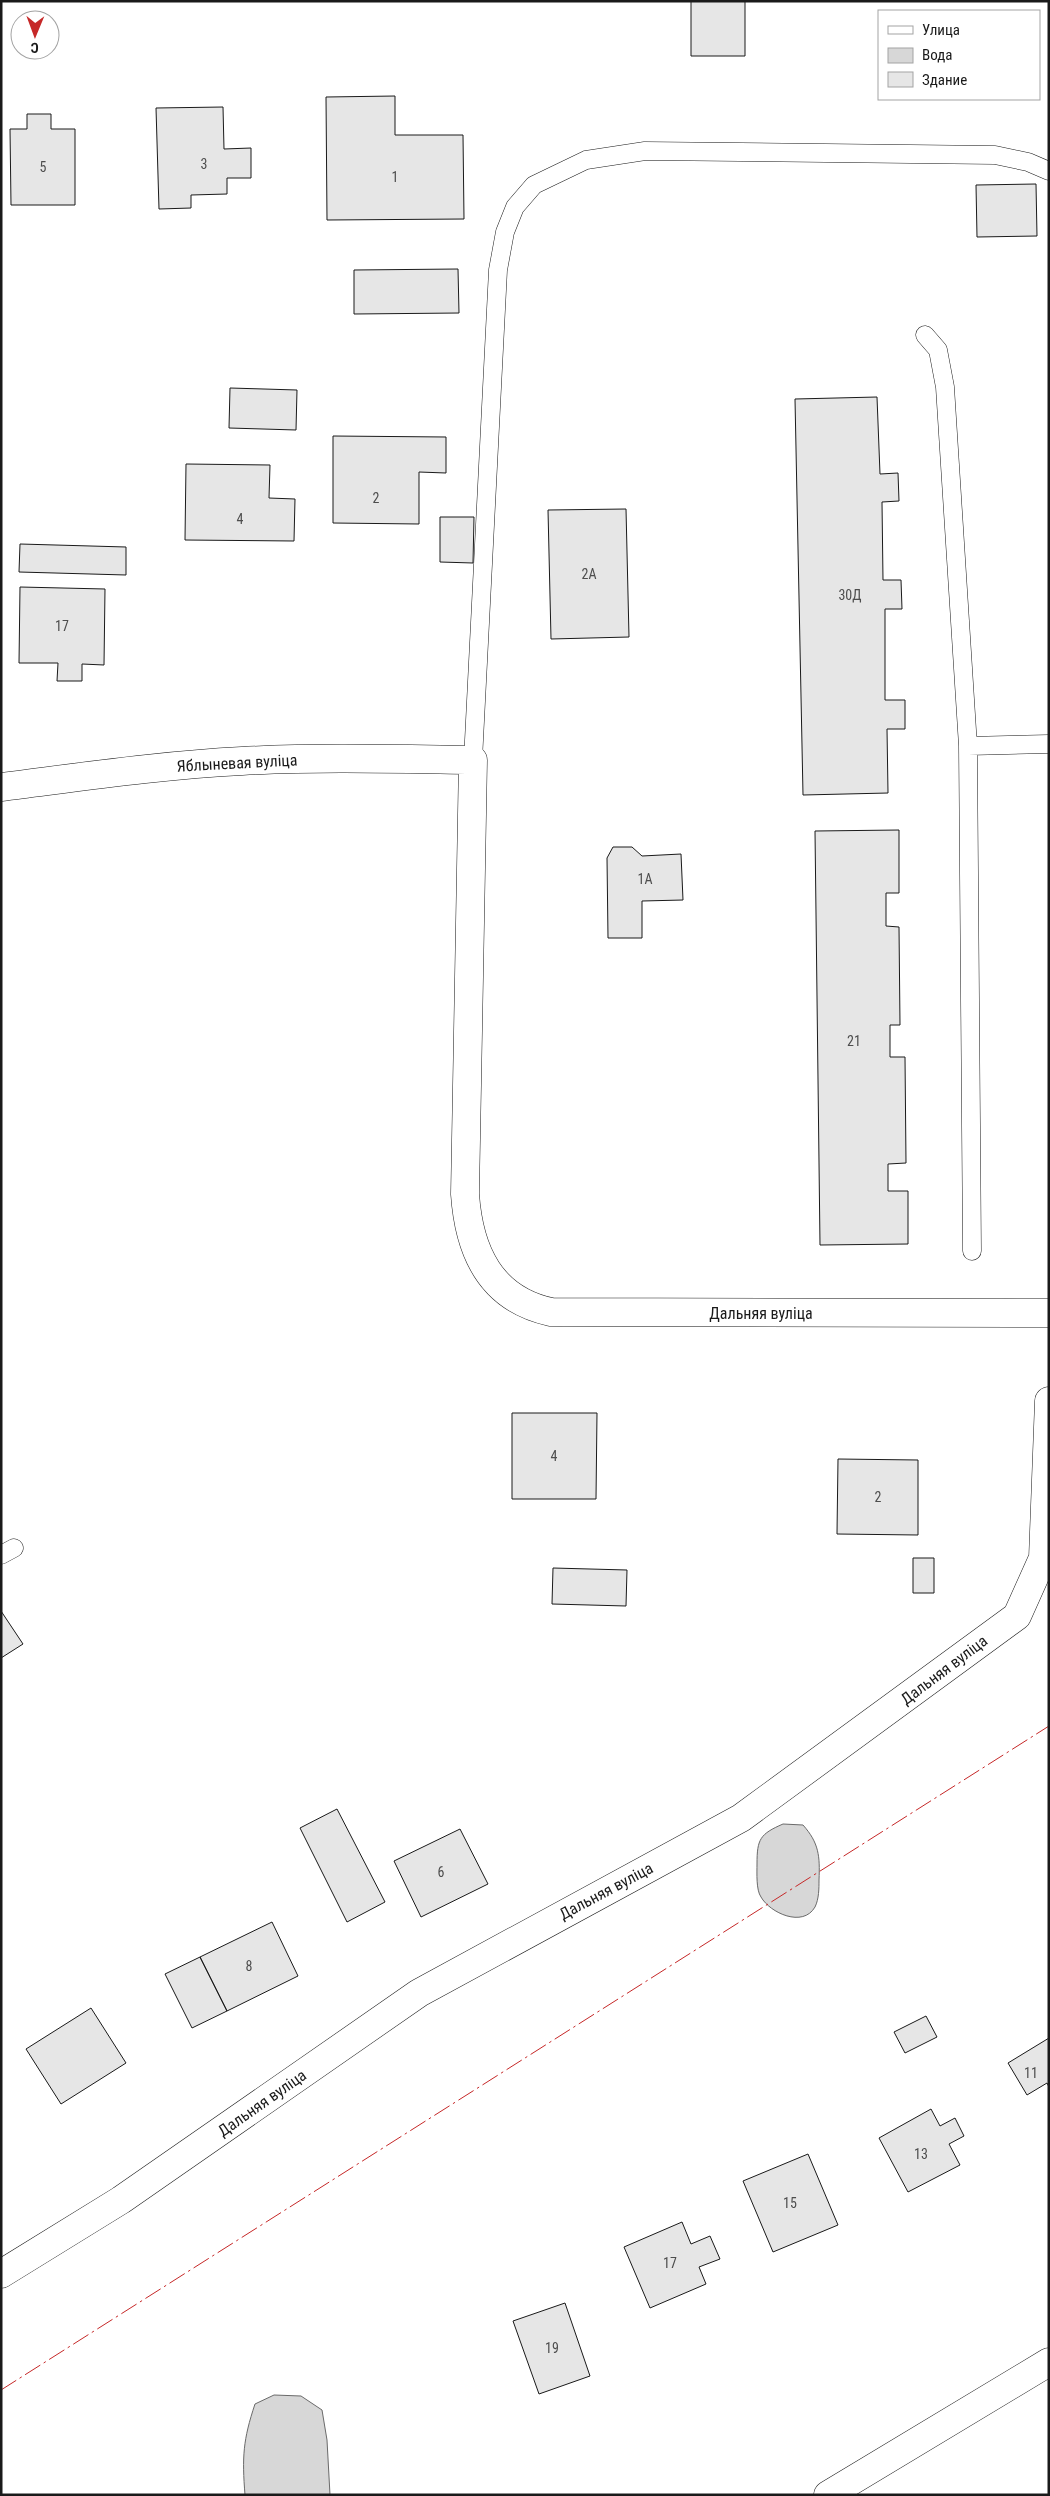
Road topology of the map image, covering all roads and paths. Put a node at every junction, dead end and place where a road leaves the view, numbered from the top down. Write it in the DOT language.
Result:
graph roads {
  1 [pos="1049,171"];
  2 [pos="925,335"];
  3 [pos="1049,744"];
  4 [pos="968,746"];
  5 [pos="473,760"];
  6 [pos="1,787"];
  7 [pos="972,1251"];
  8 [pos="1049,1313"];
  9 [pos="1049,1401"];
  10 [pos="1,2274"];
  11 [pos="1049,2362"];
  12 [pos="828,2495"];
  1 -- 5 [label="lane"];
  2 -- 4 [label="lane"];
  3 -- 4 [label="lane"];
  4 -- 7 [label="lane"];
  5 -- 6 [label="street, Яблыневая вуліца"];
  5 -- 8 [label="street, Дальняя вуліца"];
  9 -- 10 [label="street, Дальняя вуліца"];
  11 -- 12 [label="street"];
}
